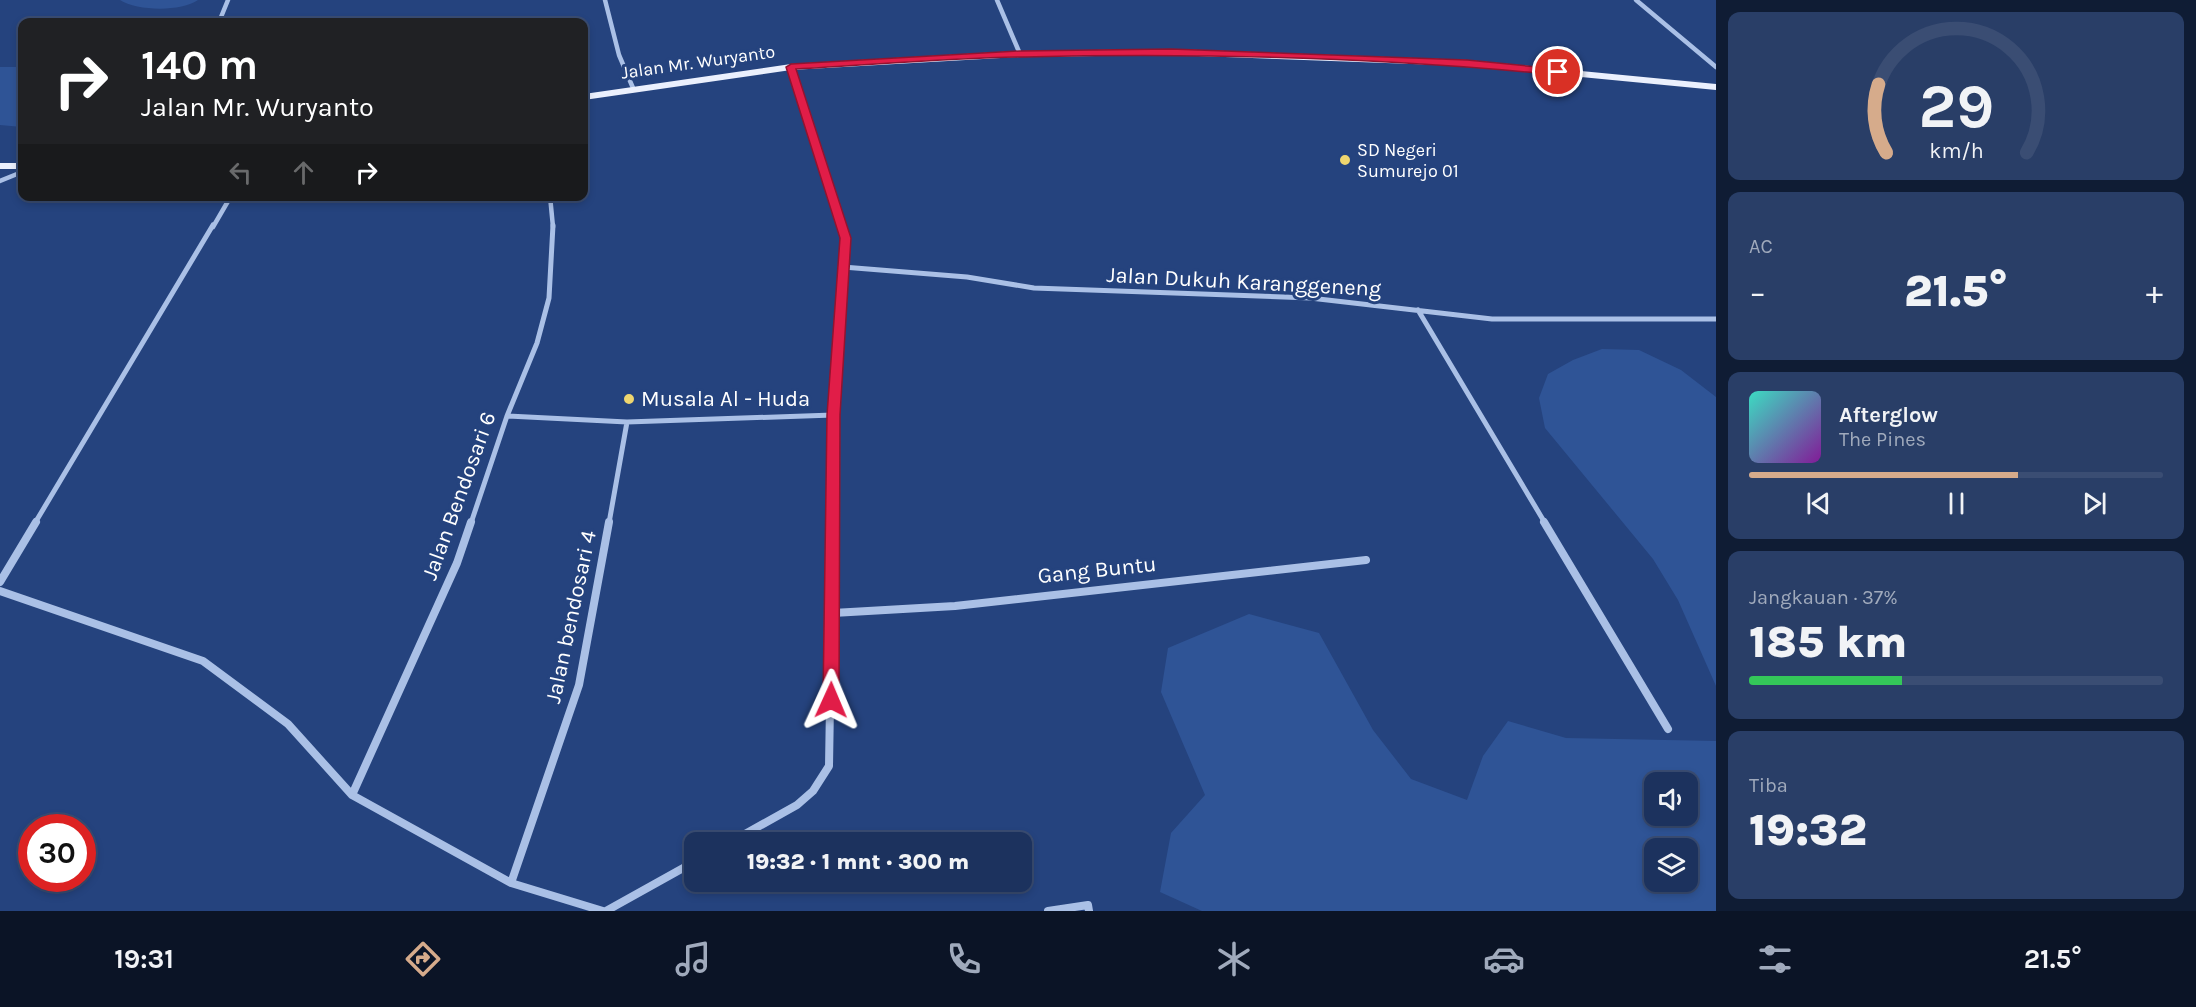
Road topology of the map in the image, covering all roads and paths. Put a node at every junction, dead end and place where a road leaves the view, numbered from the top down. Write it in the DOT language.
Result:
graph roads {
  1 [pos="228,0"];
  2 [pos="605,0"];
  3 [pos="998,0"];
  4 [pos="1636,0"];
  5 [pos="221,18"];
  6 [pos="1020,54"];
  7 [pos="791,67"];
  8 [pos="1716,67"];
  9 [pos="1716,87"];
  10 [pos="633,88"];
  11 [pos="588,96"];
  12 [pos="0,166"];
  13 [pos="18,166"];
  14 [pos="18,174"];
  15 [pos="0,181"];
  16 [pos="228,201"];
  17 [pos="551,201"];
  18 [pos="843,267"];
  19 [pos="1418,310"];
  20 [pos="1716,319"];
  21 [pos="833,415"];
  22 [pos="507,416"];
  23 [pos="627,422"];
  24 [pos="1366,560"];
  25 [pos="0,582"];
  26 [pos="0,591"];
  27 [pos="833,613"];
  28 [pos="1668,729"];
  29 [pos="352,795"];
  30 [pos="749,832"];
  31 [pos="684,867"];
  32 [pos="511,883"];
  33 [pos="604,911"];
  34 [pos="1048,911"];
  35 [pos="1089,911"];
  1 -- 5 [label="street"];
  2 -- 10 [label="street"];
  3 -- 6 [label="street"];
  4 -- 8 [label="street"];
  6 -- 7 [label="main road, Jalan Mr. Wuryanto"];
  6 -- 9 [label="main road, Jalan Mr. Wuryanto"];
  7 -- 10 [label="main road, Jalan Mr. Wuryanto"];
  7 -- 18 [label="street"];
  10 -- 11 [label="main road, Jalan Mr. Wuryanto"];
  12 -- 13 [label="main road"];
  14 -- 15 [label="street"];
  16 -- 25 [label="street"];
  17 -- 22 [label="street, Jalan Bendosari 6"];
  18 -- 19 [label="street, Jalan Dukuh Karanggeneng"];
  18 -- 21 [label="street"];
  19 -- 20 [label="street, Jalan Dukuh Karanggeneng"];
  19 -- 28 [label="street"];
  21 -- 23 [label="street"];
  21 -- 27 [label="street"];
  22 -- 23 [label="street"];
  22 -- 29 [label="street, Jalan Bendosari 6"];
  23 -- 32 [label="street, Jalan bendosari 4"];
  24 -- 27 [label="street, Gang Buntu"];
  26 -- 29 [label="street"];
  27 -- 30 [label="street"];
  29 -- 32 [label="street"];
  31 -- 33 [label="street"];
  32 -- 33 [label="street"];
  34 -- 35 [label="street"];
}
